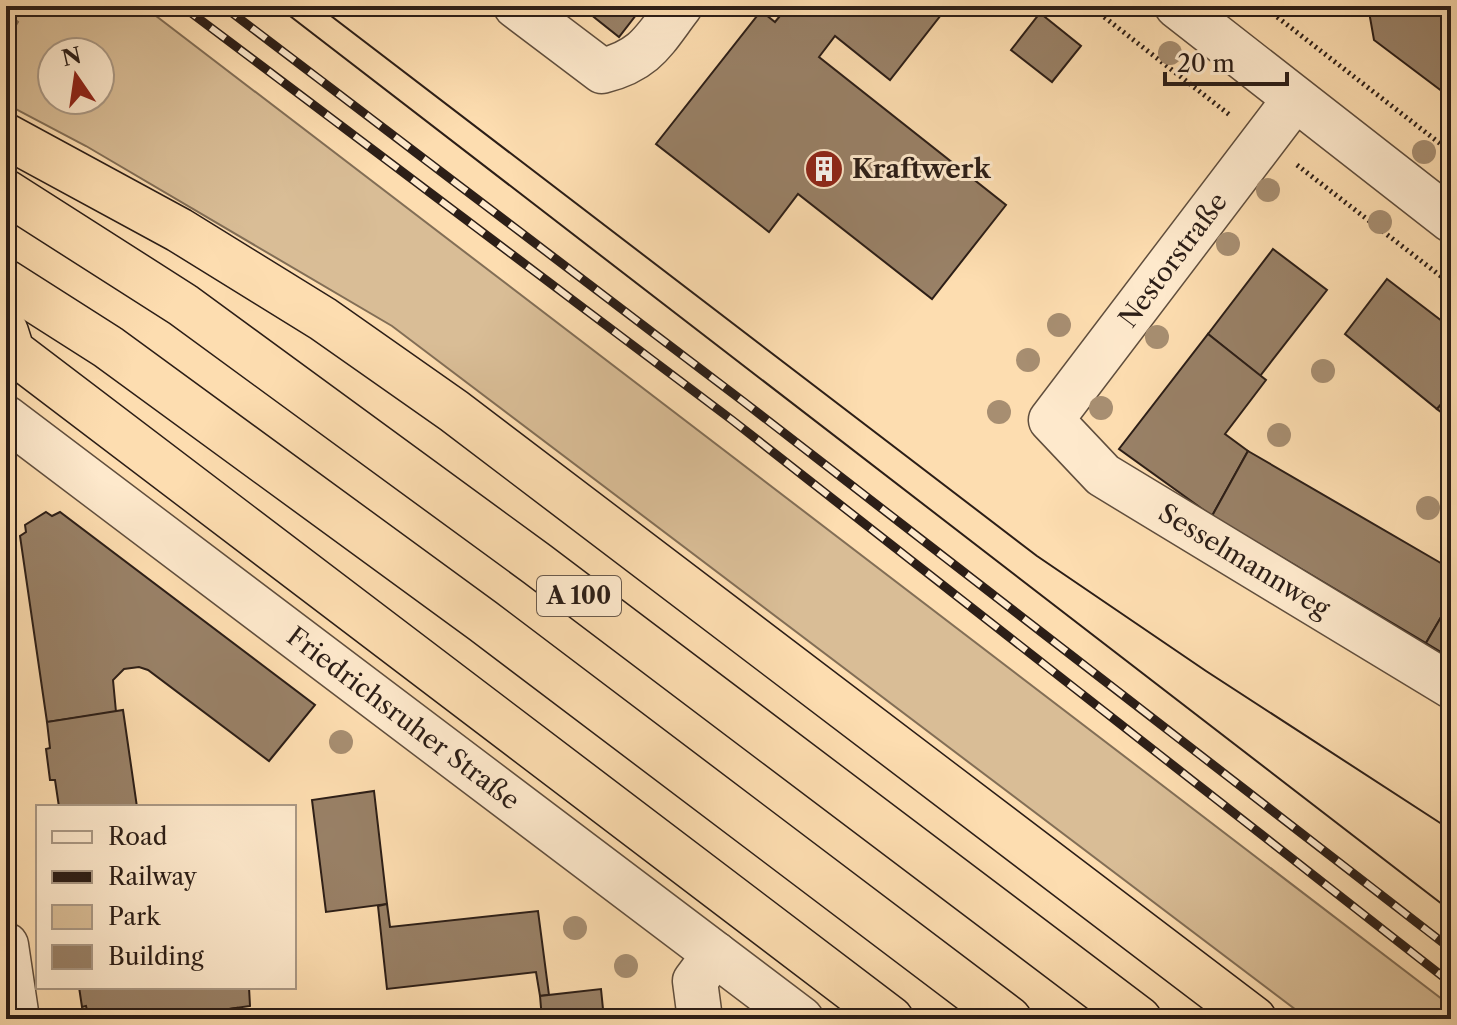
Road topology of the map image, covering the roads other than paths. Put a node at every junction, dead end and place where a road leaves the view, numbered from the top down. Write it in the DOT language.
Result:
graph roads {
  1 [pos="516,6"];
  2 [pos="680,6"];
  3 [pos="1199,12"];
  4 [pos="1295,99"];
  5 [pos="6,136"];
  6 [pos="6,192"];
  7 [pos="1451,220"];
  8 [pos="6,282"];
  9 [pos="6,332"];
  10 [pos="6,418"];
  11 [pos="1051,420"];
  12 [pos="1451,686"];
  13 [pos="6,945"];
  14 [pos="715,954"];
  15 [pos="17,1019"];
  16 [pos="700,1019"];
  17 [pos="801,1019"];
  18 [pos="891,1019"];
  19 [pos="1009,1019"];
  20 [pos="1139,1019"];
  21 [pos="1254,1019"];
  1 -- 2 [label="street"];
  3 -- 4 [label="street"];
  4 -- 7 [label="street"];
  4 -- 11 [label="street, Nestorstraße"];
  5 -- 21 [label="highway"];
  6 -- 20 [label="highway, A 100"];
  8 -- 19 [label="highway, A 100"];
  9 -- 18 [label="highway"];
  10 -- 14 [label="street, Friedrichsruher Straße"];
  11 -- 12 [label="street, Sesselmannweg"];
  13 -- 15 [label="street"];
  14 -- 16 [label="street"];
  14 -- 17 [label="street, Friedrichsruher Straße"];
}
